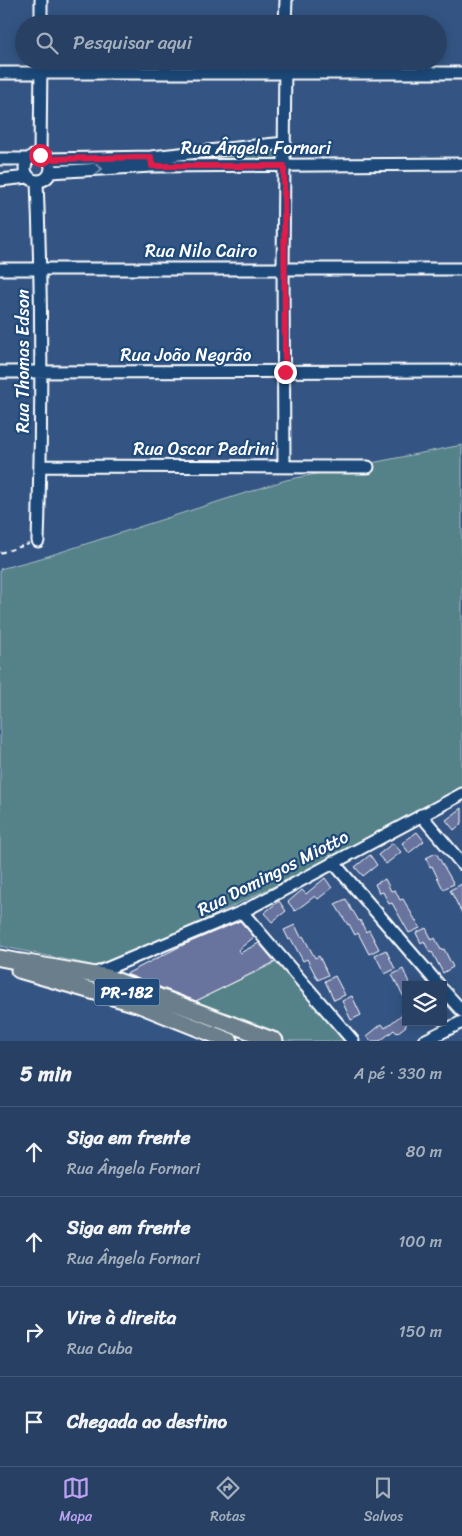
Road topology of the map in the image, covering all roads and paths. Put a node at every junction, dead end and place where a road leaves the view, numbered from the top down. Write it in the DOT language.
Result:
graph roads {
  1 [pos="41,0"];
  2 [pos="286,0"];
  3 [pos="41,15"];
  4 [pos="286,15"];
  5 [pos="20,70"];
  6 [pos="41,70"];
  7 [pos="285,70"];
  8 [pos="374,70"];
  9 [pos="0,73"];
  10 [pos="462,73"];
  11 [pos="285,143"];
  12 [pos="44,157"];
  13 [pos="0,159"];
  14 [pos="28,159"];
  15 [pos="152,162"];
  16 [pos="462,164"];
  17 [pos="284,166"];
  18 [pos="50,172"];
  19 [pos="32,179"];
  20 [pos="0,180"];
  21 [pos="0,269"];
  22 [pos="40,269"];
  23 [pos="283,269"];
  24 [pos="462,269"];
  25 [pos="462,371"];
  26 [pos="0,372"];
  27 [pos="41,372"];
  28 [pos="285,372"];
  29 [pos="41,466"];
  30 [pos="284,467"];
  31 [pos="368,467"];
  32 [pos="38,541"];
  33 [pos="0,553"];
  34 [pos="462,794"];
  35 [pos="421,815"];
  36 [pos="333,862"];
  37 [pos="462,864"];
  38 [pos="242,912"];
  39 [pos="0,951"];
  40 [pos="0,958"];
  41 [pos="22,962"];
  42 [pos="0,967"];
  43 [pos="95,974"];
  44 [pos="436,981"];
  45 [pos="447,995"];
  46 [pos="462,1012"];
  47 [pos="462,1022"];
  48 [pos="230,1041"];
  49 [pos="249,1041"];
  50 [pos="276,1041"];
  51 [pos="353,1041"];
  52 [pos="424,1041"];
  1 -- 3 [label="street"];
  2 -- 4 [label="street"];
  5 -- 9 [label="street"];
  6 -- 12 [label="street"];
  7 -- 11 [label="street"];
  8 -- 10 [label="street"];
  11 -- 15 [label="street, Rua Ângela Fornari"];
  11 -- 17 [label="street"];
  12 -- 14 [label="street"];
  12 -- 15 [label="street, Rua Ângela Fornari"];
  12 -- 18 [label="street"];
  13 -- 14 [label="street"];
  14 -- 19 [label="street"];
  15 -- 17 [label="street, Rua Ângela Fornari"];
  18 -- 15 [label="street, Rua Ângela Fornari, one-way"];
  16 -- 17 [label="street, Rua Ângela Fornari"];
  17 -- 23 [label="street"];
  18 -- 19 [label="street"];
  19 -- 20 [label="street"];
  19 -- 22 [label="street, Rua Thomas Edson"];
  21 -- 22 [label="street, Rua Nilo Cairo"];
  22 -- 23 [label="street, Rua Nilo Cairo"];
  22 -- 27 [label="street, Rua Thomas Edson"];
  23 -- 24 [label="street, Rua Nilo Cairo"];
  23 -- 28 [label="street"];
  25 -- 28 [label="street, Rua João Negrão"];
  26 -- 27 [label="street, Rua João Negrão"];
  27 -- 28 [label="street, Rua João Negrão"];
  27 -- 29 [label="street, Rua Thomas Edson"];
  28 -- 30 [label="street"];
  29 -- 30 [label="street, Rua Oscar Pedrini"];
  29 -- 32 [label="street, Rua Thomas Edson"];
  30 -- 31 [label="street, Rua Oscar Pedrini"];
  32 -- 33 [label="path"];
  34 -- 35 [label="street, Rua Domingos Miotto"];
  35 -- 36 [label="street, Rua Domingos Miotto"];
  35 -- 37 [label="street"];
  36 -- 38 [label="street, Rua Domingos Miotto"];
  36 -- 44 [label="street"];
  38 -- 43 [label="street, Rua Domingos Miotto"];
  38 -- 51 [label="street"];
  39 -- 43 [label="street"];
  40 -- 41 [label="main road, PR-182"];
  41 -- 43 [label="main road"];
  41 -- 49 [label="main road, PR-182"];
  42 -- 48 [label="main road, PR-182"];
  43 -- 50 [label="main road"];
  45 -- 46 [label="street"];
  47 -- 52 [label="street"];
}
